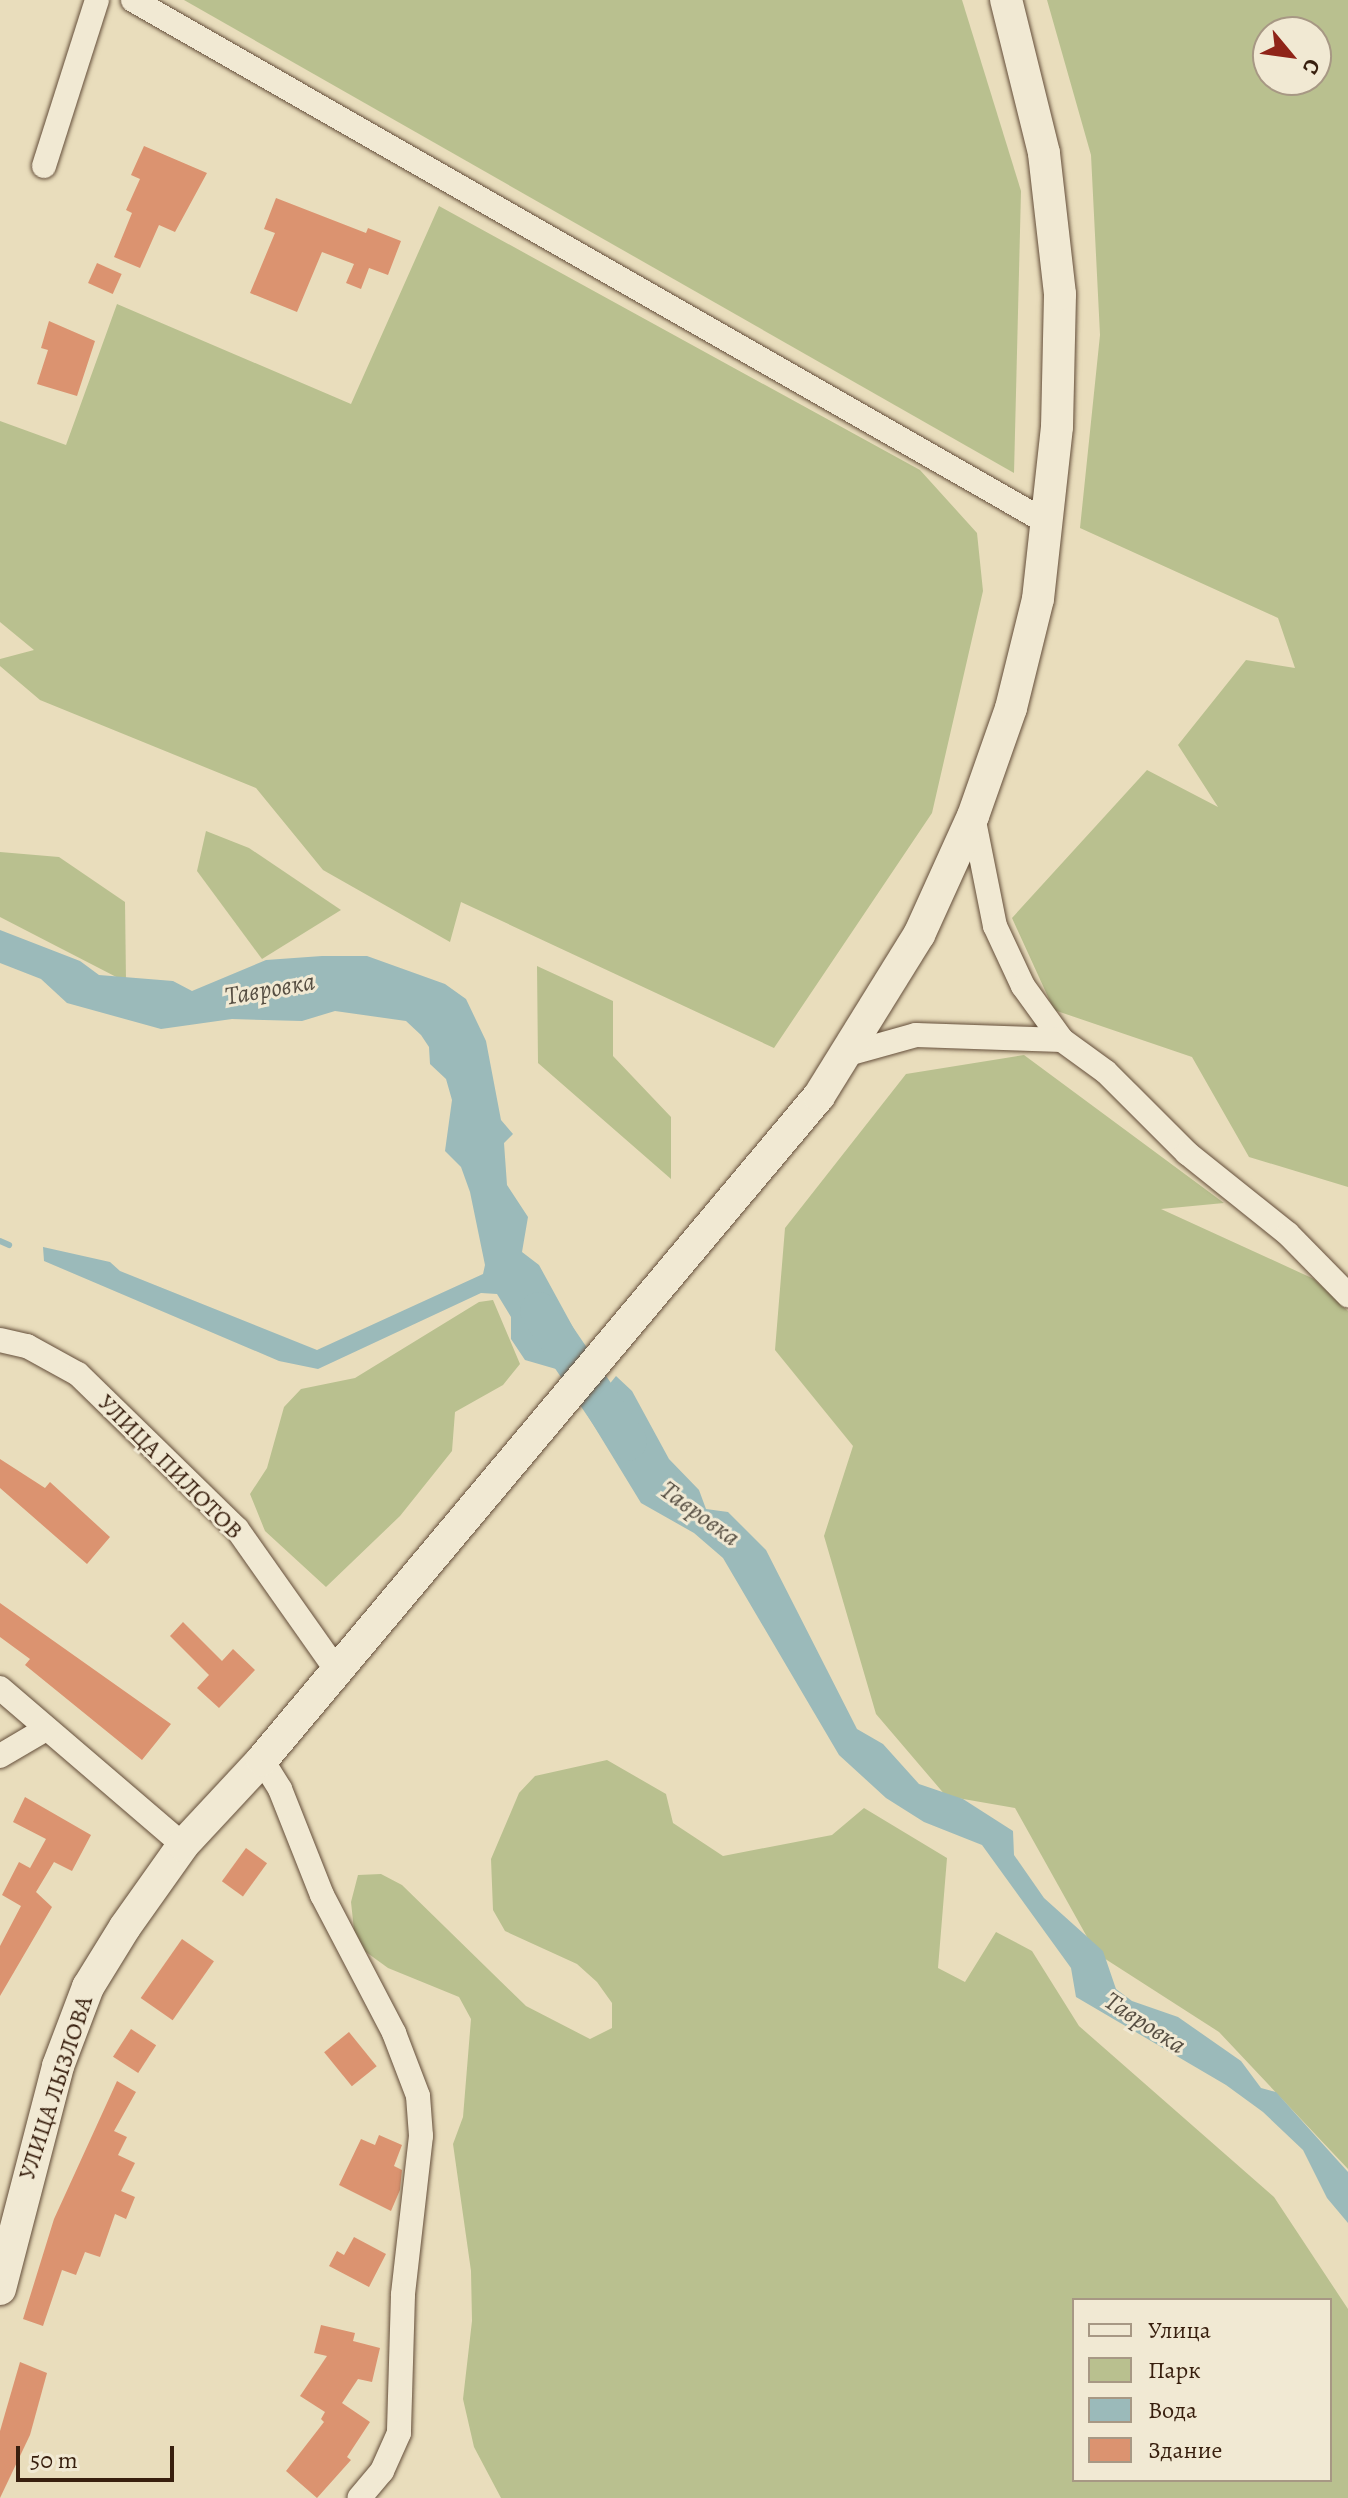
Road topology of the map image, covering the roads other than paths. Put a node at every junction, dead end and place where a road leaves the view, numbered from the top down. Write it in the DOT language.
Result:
graph roads {
  1 [pos="97,0"];
  2 [pos="133,0"];
  3 [pos="1006,0"];
  4 [pos="44,166"];
  5 [pos="1048,523"];
  6 [pos="973,816"];
  7 [pos="1062,1040"];
  8 [pos="848,1054"];
  9 [pos="1348,1295"];
  10 [pos="0,1340"];
  11 [pos="337,1671"];
  12 [pos="0,1688"];
  13 [pos="46,1729"];
  14 [pos="0,1756"];
  15 [pos="262,1760"];
  16 [pos="183,1845"];
  17 [pos="0,2289"];
  18 [pos="359,2498"];
  1 -- 4 [label="street"];
  2 -- 5 [label="street"];
  3 -- 5 [label="street, УЛИЦА ЛЫЗЛОВА"];
  5 -- 6 [label="street, УЛИЦА ЛЫЗЛОВА"];
  6 -- 7 [label="street"];
  6 -- 8 [label="street, УЛИЦА ЛЫЗЛОВА"];
  7 -- 8 [label="street"];
  7 -- 9 [label="street"];
  8 -- 11 [label="street, УЛИЦА ЛЫЗЛОВА"];
  10 -- 11 [label="street, УЛИЦА ПИЛОТОВ"];
  11 -- 15 [label="street, УЛИЦА ЛЫЗЛОВА"];
  12 -- 13 [label="street"];
  13 -- 14 [label="street"];
  13 -- 16 [label="street"];
  15 -- 16 [label="street, УЛИЦА ЛЫЗЛОВА"];
  15 -- 18 [label="street"];
  16 -- 17 [label="street, УЛИЦА ЛЫЗЛОВА"];
}
